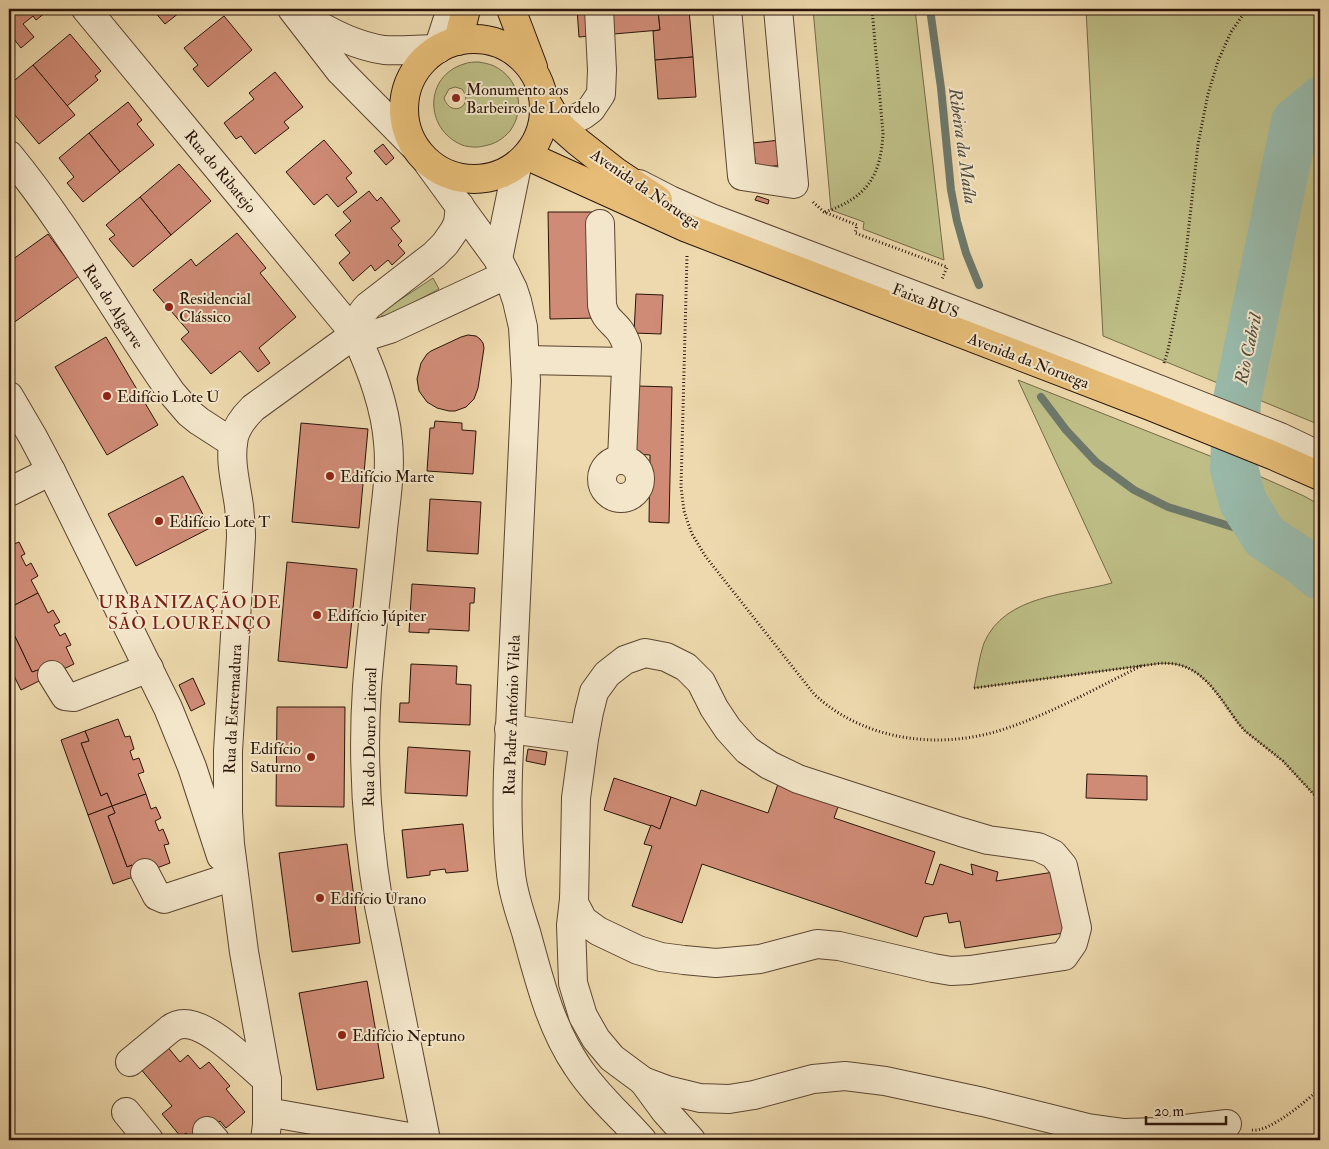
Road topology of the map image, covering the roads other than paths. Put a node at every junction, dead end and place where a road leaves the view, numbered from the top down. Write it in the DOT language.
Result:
graph roads {
  1 [pos="86,9"];
  2 [pos="293,9"];
  3 [pos="321,9"];
  4 [pos="451,9"];
  5 [pos="466,9"];
  6 [pos="511,9"];
  7 [pos="598,9"];
  8 [pos="727,9"];
  9 [pos="778,9"];
  10 [pos="448,45"];
  11 [pos="539,86"];
  12 [pos="560,126"];
  13 [pos="420,154"];
  14 [pos="9,155"];
  15 [pos="523,161"];
  16 [pos="616,172"];
  17 [pos="460,206"];
  18 [pos="600,224"];
  19 [pos="737,246"];
  20 [pos="502,267"];
  21 [pos="355,334"];
  22 [pos="525,360"];
  23 [pos="626,362"];
  24 [pos="9,396"];
  25 [pos="1153,397"];
  26 [pos="233,442"];
  27 [pos="1276,446"];
  28 [pos="1320,456"];
  29 [pos="622,460"];
  30 [pos="51,471"];
  31 [pos="1320,476"];
  32 [pos="9,492"];
  33 [pos="149,668"];
  34 [pos="52,675"];
  35 [pos="510,729"];
  36 [pos="584,739"];
  37 [pos="145,873"];
  38 [pos="228,878"];
  39 [pos="575,890"];
  40 [pos="238,913"];
  41 [pos="130,1062"];
  42 [pos="267,1080"];
  43 [pos="643,1082"];
  44 [pos="126,1112"];
  45 [pos="266,1112"];
  46 [pos="1227,1124"];
  47 [pos="149,1140"];
  48 [pos="265,1140"];
  49 [pos="426,1140"];
  50 [pos="642,1140"];
  51 [pos="691,1140"];
  1 -- 21 [label="street, Rua do Ribatejo"];
  2 -- 10 [label="street"];
  2 -- 13 [label="street"];
  3 -- 10 [label="street"];
  4 -- 10 [label="street"];
  5 -- 10 [label="main road"];
  6 -- 11 [label="main road"];
  7 -- 12 [label="street"];
  8 -- 9 [label="street"];
  10 -- 11 [label="main road"];
  10 -- 13 [label="main road"];
  11 -- 12 [label="main road, Avenida da Noruega"];
  11 -- 15 [label="main road"];
  12 -- 16 [label="main road, Avenida da Noruega"];
  13 -- 15 [label="main road"];
  13 -- 17 [label="street, Rua Padre António Vilela"];
  14 -- 26 [label="street, Rua do Algarve"];
  15 -- 19 [label="main road, Avenida da Noruega"];
  15 -- 20 [label="street"];
  16 -- 19 [label="main road, Avenida da Noruega"];
  16 -- 25 [label="street, Faixa BUS"];
  17 -- 20 [label="street, Rua Padre António Vilela"];
  17 -- 21 [label="street"];
  18 -- 23 [label="street"];
  19 -- 25 [label="main road, Avenida da Noruega"];
  20 -- 21 [label="street"];
  20 -- 22 [label="street, Rua Padre António Vilela"];
  21 -- 26 [label="street, Rua da Estremadura"];
  21 -- 49 [label="street, Rua do Douro Litoral"];
  22 -- 23 [label="street"];
  22 -- 35 [label="street, Rua Padre António Vilela"];
  23 -- 29 [label="street"];
  24 -- 30 [label="street"];
  25 -- 27 [label="main road, Avenida da Noruega"];
  26 -- 40 [label="street, Rua da Estremadura"];
  27 -- 28 [label="street"];
  27 -- 31 [label="main road, Avenida da Noruega"];
  30 -- 32 [label="street"];
  30 -- 33 [label="street"];
  33 -- 34 [label="street"];
  33 -- 38 [label="street"];
  35 -- 36 [label="street"];
  35 -- 50 [label="street, Rua Padre António Vilela"];
  36 -- 39 [label="street"];
  36 -- 39 [label="street"];
  37 -- 38 [label="street"];
  38 -- 40 [label="street"];
  39 -- 43 [label="street"];
  40 -- 42 [label="street, Rua da Estremadura"];
  41 -- 42 [label="street"];
  42 -- 45 [label="street, Rua da Estremadura"];
  43 -- 46 [label="street"];
  43 -- 51 [label="street"];
  44 -- 47 [label="street"];
  45 -- 48 [label="street, Rua da Estremadura"];
  45 -- 49 [label="street"];
}
